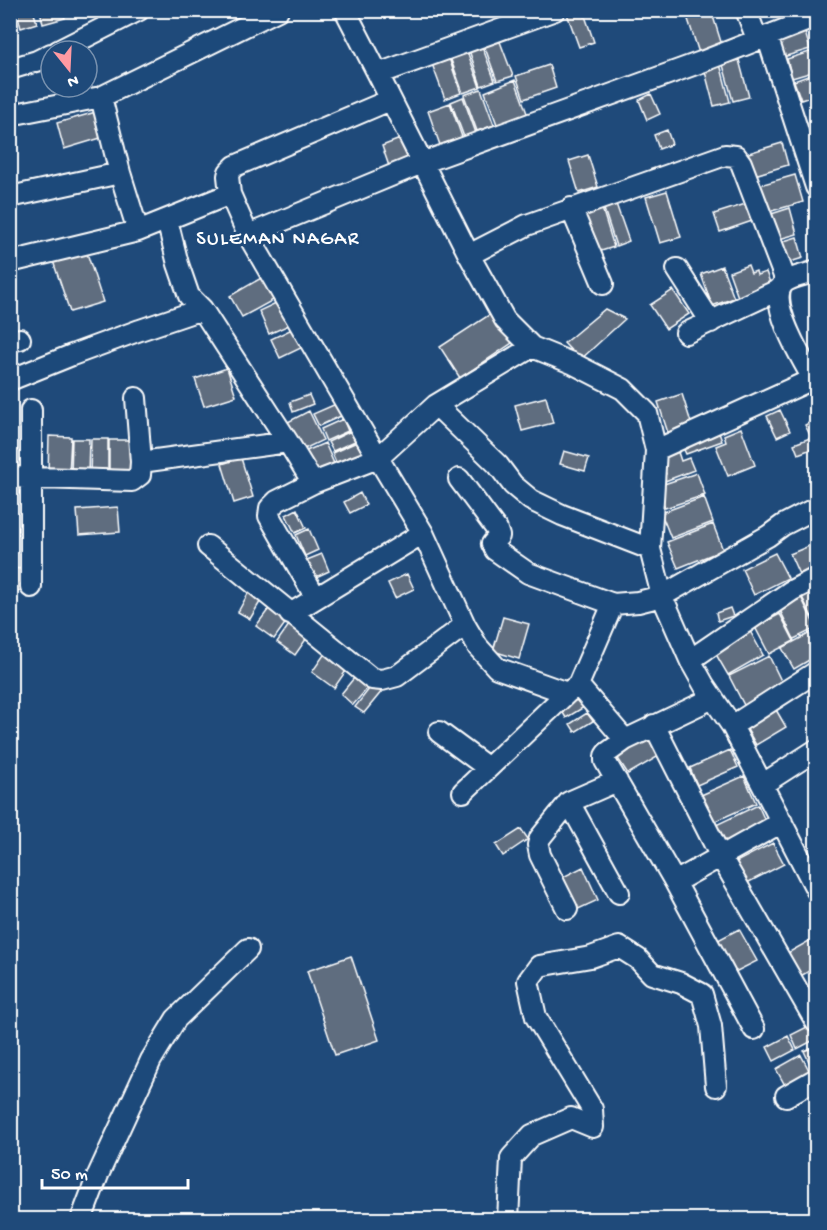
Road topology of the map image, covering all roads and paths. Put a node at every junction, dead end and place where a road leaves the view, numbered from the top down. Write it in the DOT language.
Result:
graph roads {
  1 [pos="139,10"];
  2 [pos="278,10"];
  3 [pos="345,10"];
  4 [pos="555,10"];
  5 [pos="746,10"];
  6 [pos="816,17"];
  7 [pos="762,38"];
  8 [pos="82,39"];
  9 [pos="39,60"];
  10 [pos="10,69"];
  11 [pos="378,74"];
  12 [pos="100,97"];
  13 [pos="390,100"];
  14 [pos="10,115"];
  15 [pos="422,163"];
  16 [pos="120,173"];
  17 [pos="816,187"];
  18 [pos="230,194"];
  19 [pos="10,197"];
  20 [pos="572,208"];
  21 [pos="167,220"];
  22 [pos="138,231"];
  23 [pos="248,235"];
  24 [pos="469,255"];
  25 [pos="10,262"];
  26 [pos="677,269"];
  27 [pos="816,271"];
  28 [pos="603,284"];
  29 [pos="783,285"];
  30 [pos="202,309"];
  31 [pos="711,322"];
  32 [pos="686,333"];
  33 [pos="532,347"];
  34 [pos="10,380"];
  35 [pos="815,382"];
  36 [pos="136,398"];
  37 [pos="436,405"];
  38 [pos="31,410"];
  39 [pos="288,441"];
  40 [pos="656,450"];
  41 [pos="378,458"];
  42 [pos="141,462"];
  43 [pos="10,477"];
  44 [pos="32,478"];
  45 [pos="459,479"];
  46 [pos="313,483"];
  47 [pos="816,508"];
  48 [pos="423,533"];
  49 [pos="208,546"];
  50 [pos="650,549"];
  51 [pos="816,578"];
  52 [pos="31,587"];
  53 [pos="662,596"];
  54 [pos="316,598"];
  55 [pos="613,604"];
  56 [pos="290,615"];
  57 [pos="465,625"];
  58 [pos="690,660"];
  59 [pos="816,672"];
  60 [pos="572,689"];
  61 [pos="713,698"];
  62 [pos="654,725"];
  63 [pos="732,726"];
  64 [pos="439,732"];
  65 [pos="625,740"];
  66 [pos="816,750"];
  67 [pos="488,768"];
  68 [pos="617,781"];
  69 [pos="763,784"];
  70 [pos="463,792"];
  71 [pos="569,802"];
  72 [pos="782,822"];
  73 [pos="808,851"];
  74 [pos="721,857"];
  75 [pos="675,882"];
  76 [pos="816,889"];
  77 [pos="619,892"];
  78 [pos="567,909"];
  79 [pos="248,949"];
  80 [pos="816,1022"];
  81 [pos="754,1029"];
  82 [pos="816,1079"];
  83 [pos="716,1086"];
  84 [pos="786,1095"];
  85 [pos="81,1220"];
  86 [pos="508,1220"];
  1 -- 8 [label="street"];
  2 -- 12 [label="street"];
  3 -- 11 [label="street"];
  4 -- 11 [label="street"];
  5 -- 7 [label="street"];
  6 -- 7 [label="street"];
  7 -- 15 [label="street"];
  7 -- 17 [label="street"];
  9 -- 10 [label="street"];
  11 -- 13 [label="street"];
  12 -- 14 [label="street"];
  12 -- 16 [label="street"];
  13 -- 15 [label="street"];
  13 -- 18 [label="street"];
  15 -- 23 [label="street"];
  15 -- 24 [label="street"];
  16 -- 19 [label="street"];
  16 -- 22 [label="street"];
  18 -- 21 [label="street"];
  18 -- 23 [label="street"];
  20 -- 24 [label="street"];
  20 -- 28 [label="street"];
  20 -- 29 [label="street"];
  21 -- 22 [label="street"];
  21 -- 30 [label="street"];
  22 -- 25 [label="street"];
  23 -- 41 [label="street"];
  24 -- 33 [label="street"];
  26 -- 31 [label="street"];
  27 -- 29 [label="street"];
  29 -- 31 [label="street"];
  29 -- 35 [label="street"];
  30 -- 34 [label="street"];
  30 -- 39 [label="street"];
  31 -- 32 [label="street"];
  33 -- 37 [label="street"];
  33 -- 40 [label="street"];
  35 -- 40 [label="street"];
  36 -- 42 [label="street"];
  37 -- 41 [label="street"];
  37 -- 50 [label="street"];
  38 -- 44 [label="street"];
  39 -- 42 [label="street"];
  39 -- 46 [label="street"];
  40 -- 50 [label="street"];
  41 -- 46 [label="street"];
  41 -- 48 [label="street"];
  42 -- 44 [label="street"];
  43 -- 44 [label="street"];
  44 -- 52 [label="street"];
  45 -- 55 [label="street"];
  46 -- 54 [label="street"];
  47 -- 53 [label="street"];
  48 -- 54 [label="street"];
  48 -- 57 [label="street"];
  49 -- 56 [label="street"];
  50 -- 53 [label="street"];
  51 -- 58 [label="street"];
  53 -- 55 [label="street"];
  53 -- 58 [label="street"];
  54 -- 56 [label="street"];
  55 -- 60 [label="street"];
  56 -- 57 [label="street"];
  57 -- 60 [label="street"];
  58 -- 61 [label="street"];
  59 -- 63 [label="street"];
  60 -- 65 [label="street"];
  60 -- 67 [label="street"];
  61 -- 62 [label="street"];
  61 -- 63 [label="street"];
  62 -- 65 [label="street"];
  62 -- 74 [label="street"];
  63 -- 69 [label="street"];
  64 -- 67 [label="street"];
  65 -- 68 [label="street"];
  66 -- 69 [label="street"];
  67 -- 70 [label="street"];
  68 -- 71 [label="street"];
  68 -- 75 [label="street"];
  69 -- 72 [label="street"];
  71 -- 77 [label="street"];
  71 -- 78 [label="street"];
  72 -- 73 [label="street"];
  72 -- 74 [label="street"];
  73 -- 76 [label="street"];
  74 -- 75 [label="street"];
  74 -- 80 [label="street"];
  75 -- 81 [label="street"];
  79 -- 85 [label="street"];
  82 -- 84 [label="street"];
  83 -- 86 [label="street"];
}
